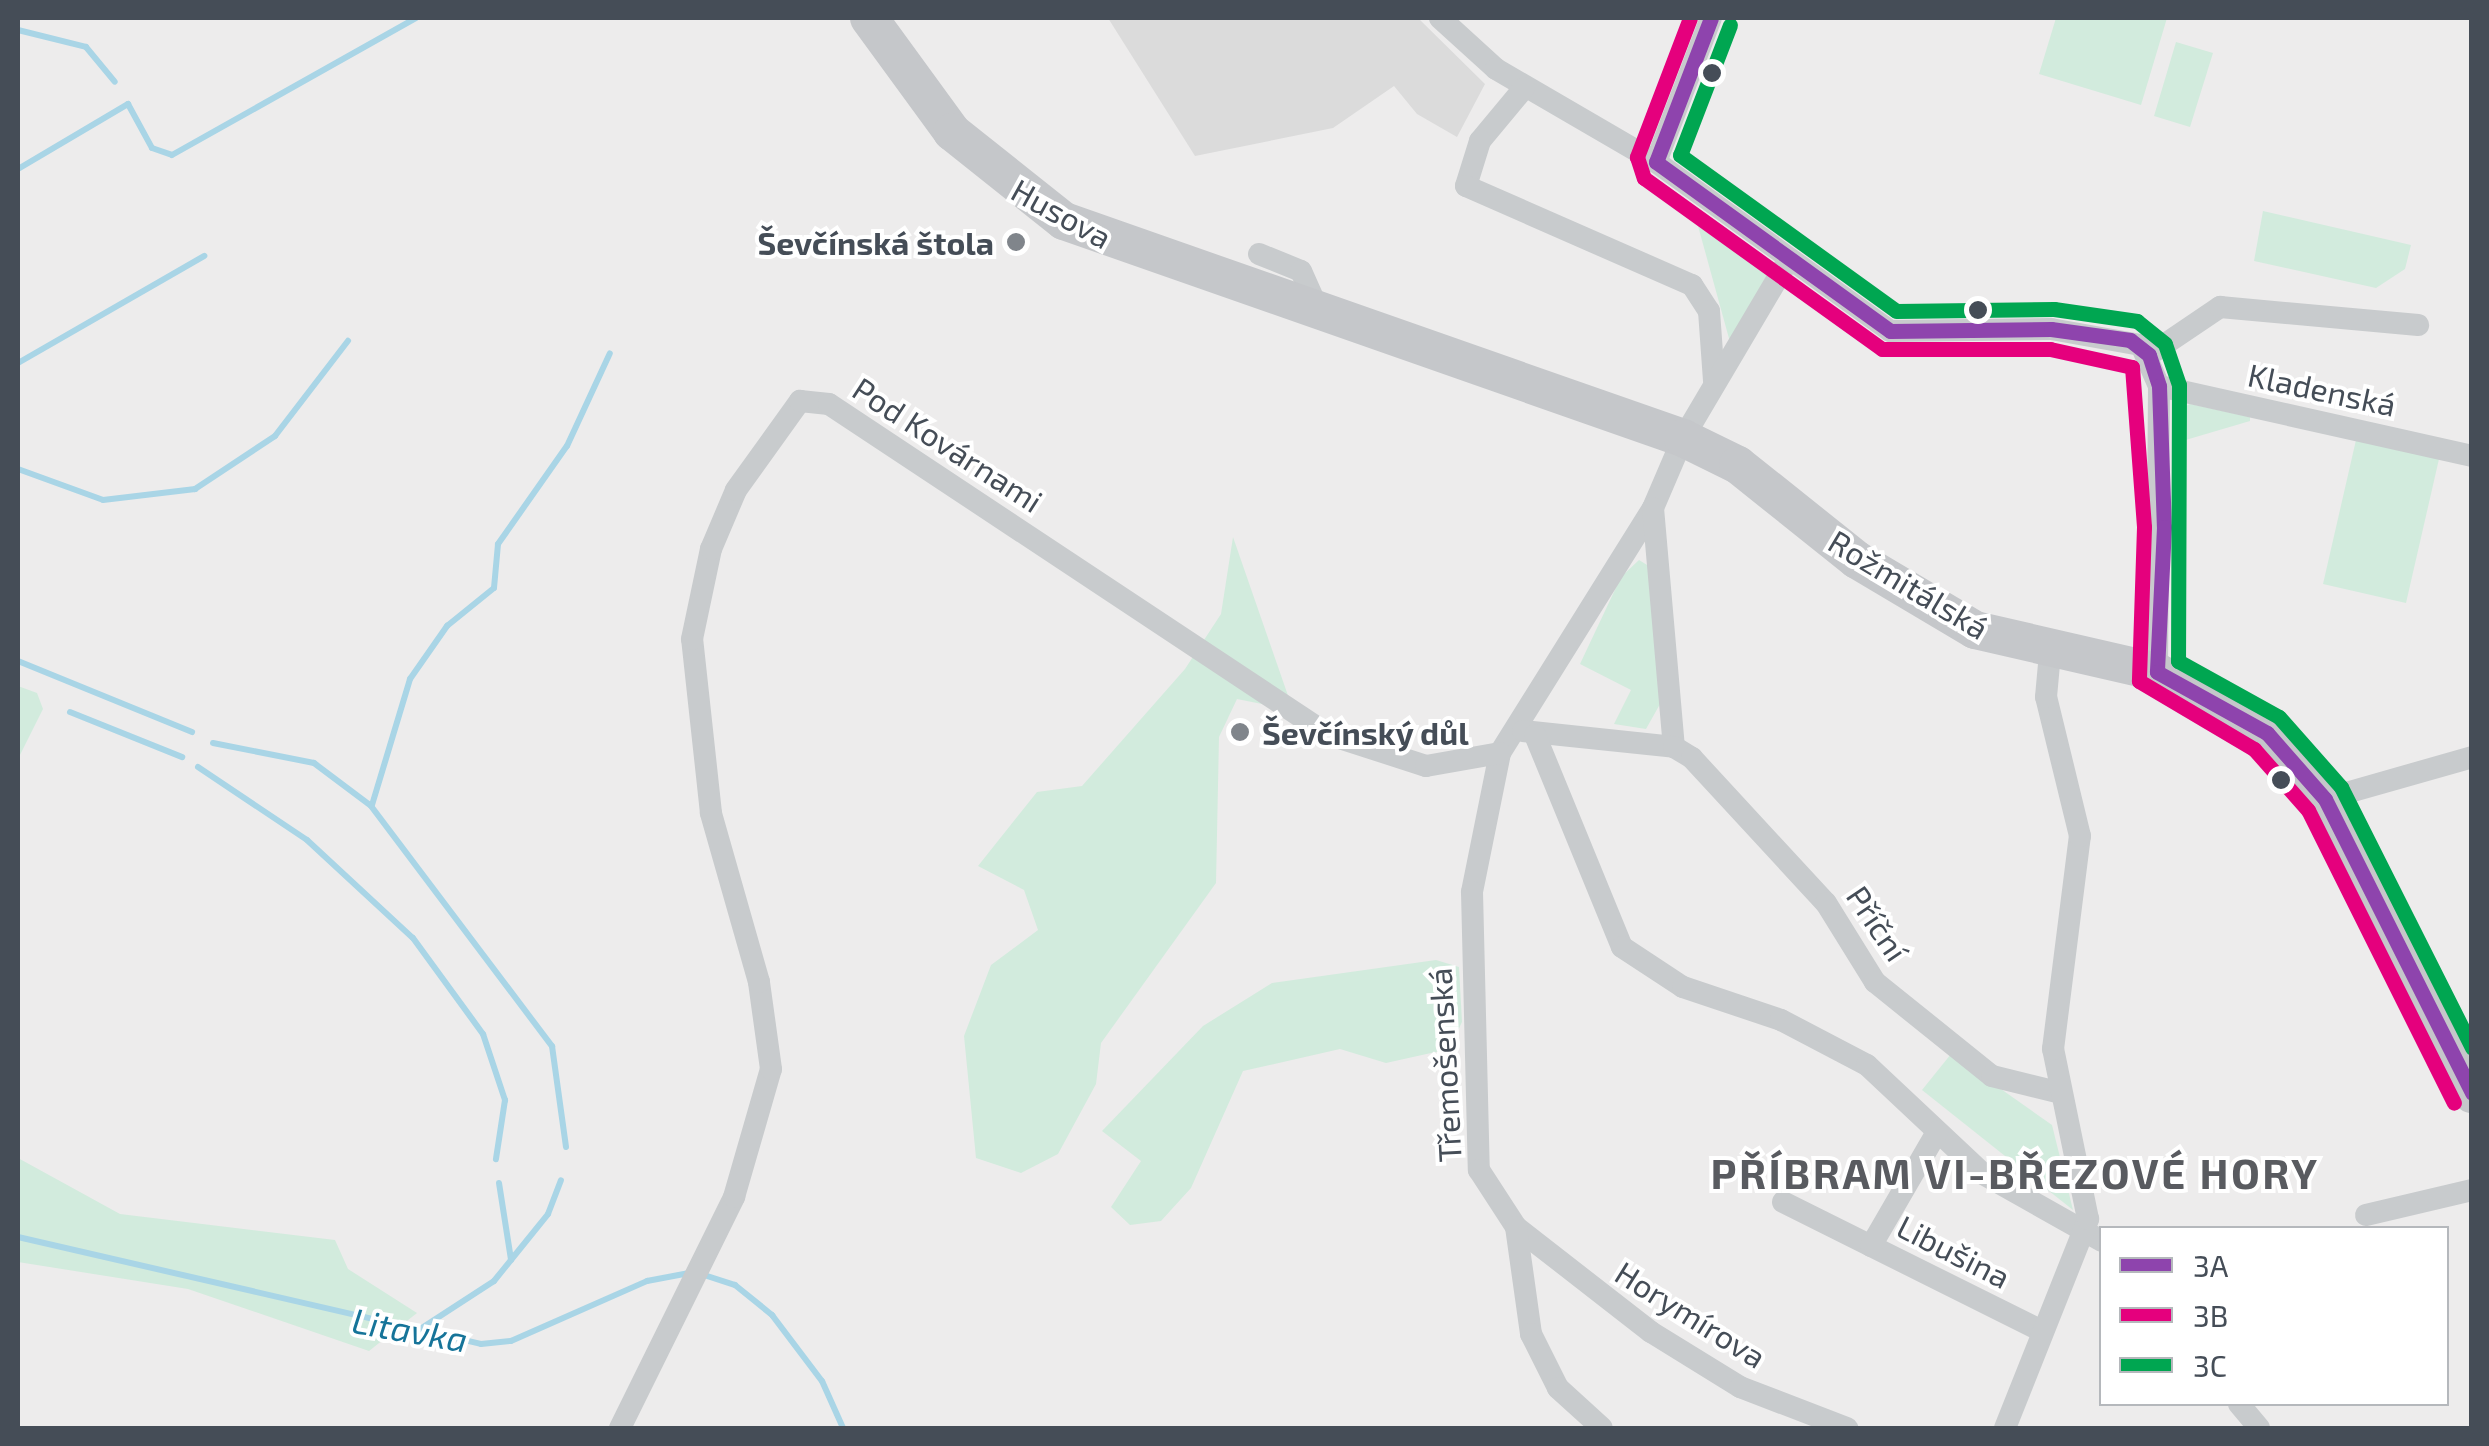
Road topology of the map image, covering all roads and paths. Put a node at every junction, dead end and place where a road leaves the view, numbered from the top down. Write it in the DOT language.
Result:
graph roads {
  1 [pos="869,18"];
  2 [pos="1440,18"];
  3 [pos="1711,18"];
  4 [pos="1524,88"];
  5 [pos="1656,162"];
  6 [pos="1259,254"];
  7 [pos="1788,259"];
  8 [pos="1321,316"];
  9 [pos="2418,324"];
  10 [pos="2149,355"];
  11 [pos="1714,383"];
  12 [pos="2159,386"];
  13 [pos="1683,438"];
  14 [pos="2472,456"];
  15 [pos="1653,508"];
  16 [pos="2050,653"];
  17 [pos="2157,672"];
  18 [pos="1526,732"];
  19 [pos="1674,747"];
  20 [pos="1500,752"];
  21 [pos="2472,758"];
  22 [pos="2324,799"];
  23 [pos="2056,1092"];
  24 [pos="2472,1094"];
  25 [pos="1936,1132"];
  26 [pos="2472,1190"];
  27 [pos="1784,1202"];
  28 [pos="2366,1214"];
  29 [pos="1516,1227"];
  30 [pos="2093,1238"];
  31 [pos="1871,1246"];
  32 [pos="2042,1331"];
  33 [pos="2241,1406"];
  34 [pos="620,1428"];
  35 [pos="1602,1428"];
  36 [pos="1847,1428"];
  37 [pos="2005,1428"];
  38 [pos="2259,1428"];
  1 -- 8 [label="main road, Husova"];
  2 -- 4 [label="street"];
  3 -- 5 [label="street"];
  4 -- 5 [label="street"];
  4 -- 11 [label="street"];
  5 -- 7 [label="street"];
  6 -- 8 [label="street"];
  7 -- 10 [label="street"];
  7 -- 11 [label="street, Třemošenská"];
  8 -- 13 [label="main road, Husova"];
  9 -- 10 [label="street"];
  10 -- 12 [label="street"];
  11 -- 13 [label="street, Třemošenská"];
  12 -- 14 [label="street, Kladenská"];
  12 -- 17 [label="street"];
  13 -- 15 [label="street, Třemošenská"];
  13 -- 16 [label="main road, Rožmitálská"];
  15 -- 18 [label="street, Třemošenská"];
  15 -- 19 [label="street"];
  16 -- 17 [label="main road, Rožmitálská"];
  16 -- 23 [label="street"];
  17 -- 22 [label="main road, Rožmitálská"];
  18 -- 19 [label="street"];
  18 -- 20 [label="street, Třemošenská"];
  18 -- 25 [label="street"];
  19 -- 23 [label="street, Příční"];
  20 -- 29 [label="street, Třemošenská"];
  20 -- 34 [label="street, Pod Kovárnami"];
  21 -- 22 [label="street"];
  22 -- 24 [label="main road, Rožmitálská"];
  23 -- 30 [label="street"];
  25 -- 30 [label="street"];
  25 -- 31 [label="street"];
  26 -- 28 [label="street"];
  27 -- 31 [label="street, Libušina"];
  29 -- 35 [label="street, Třemošenská"];
  29 -- 36 [label="street, Horymírova"];
  30 -- 32 [label="street"];
  31 -- 32 [label="street, Libušina"];
  32 -- 37 [label="street"];
  33 -- 38 [label="street"];
}
